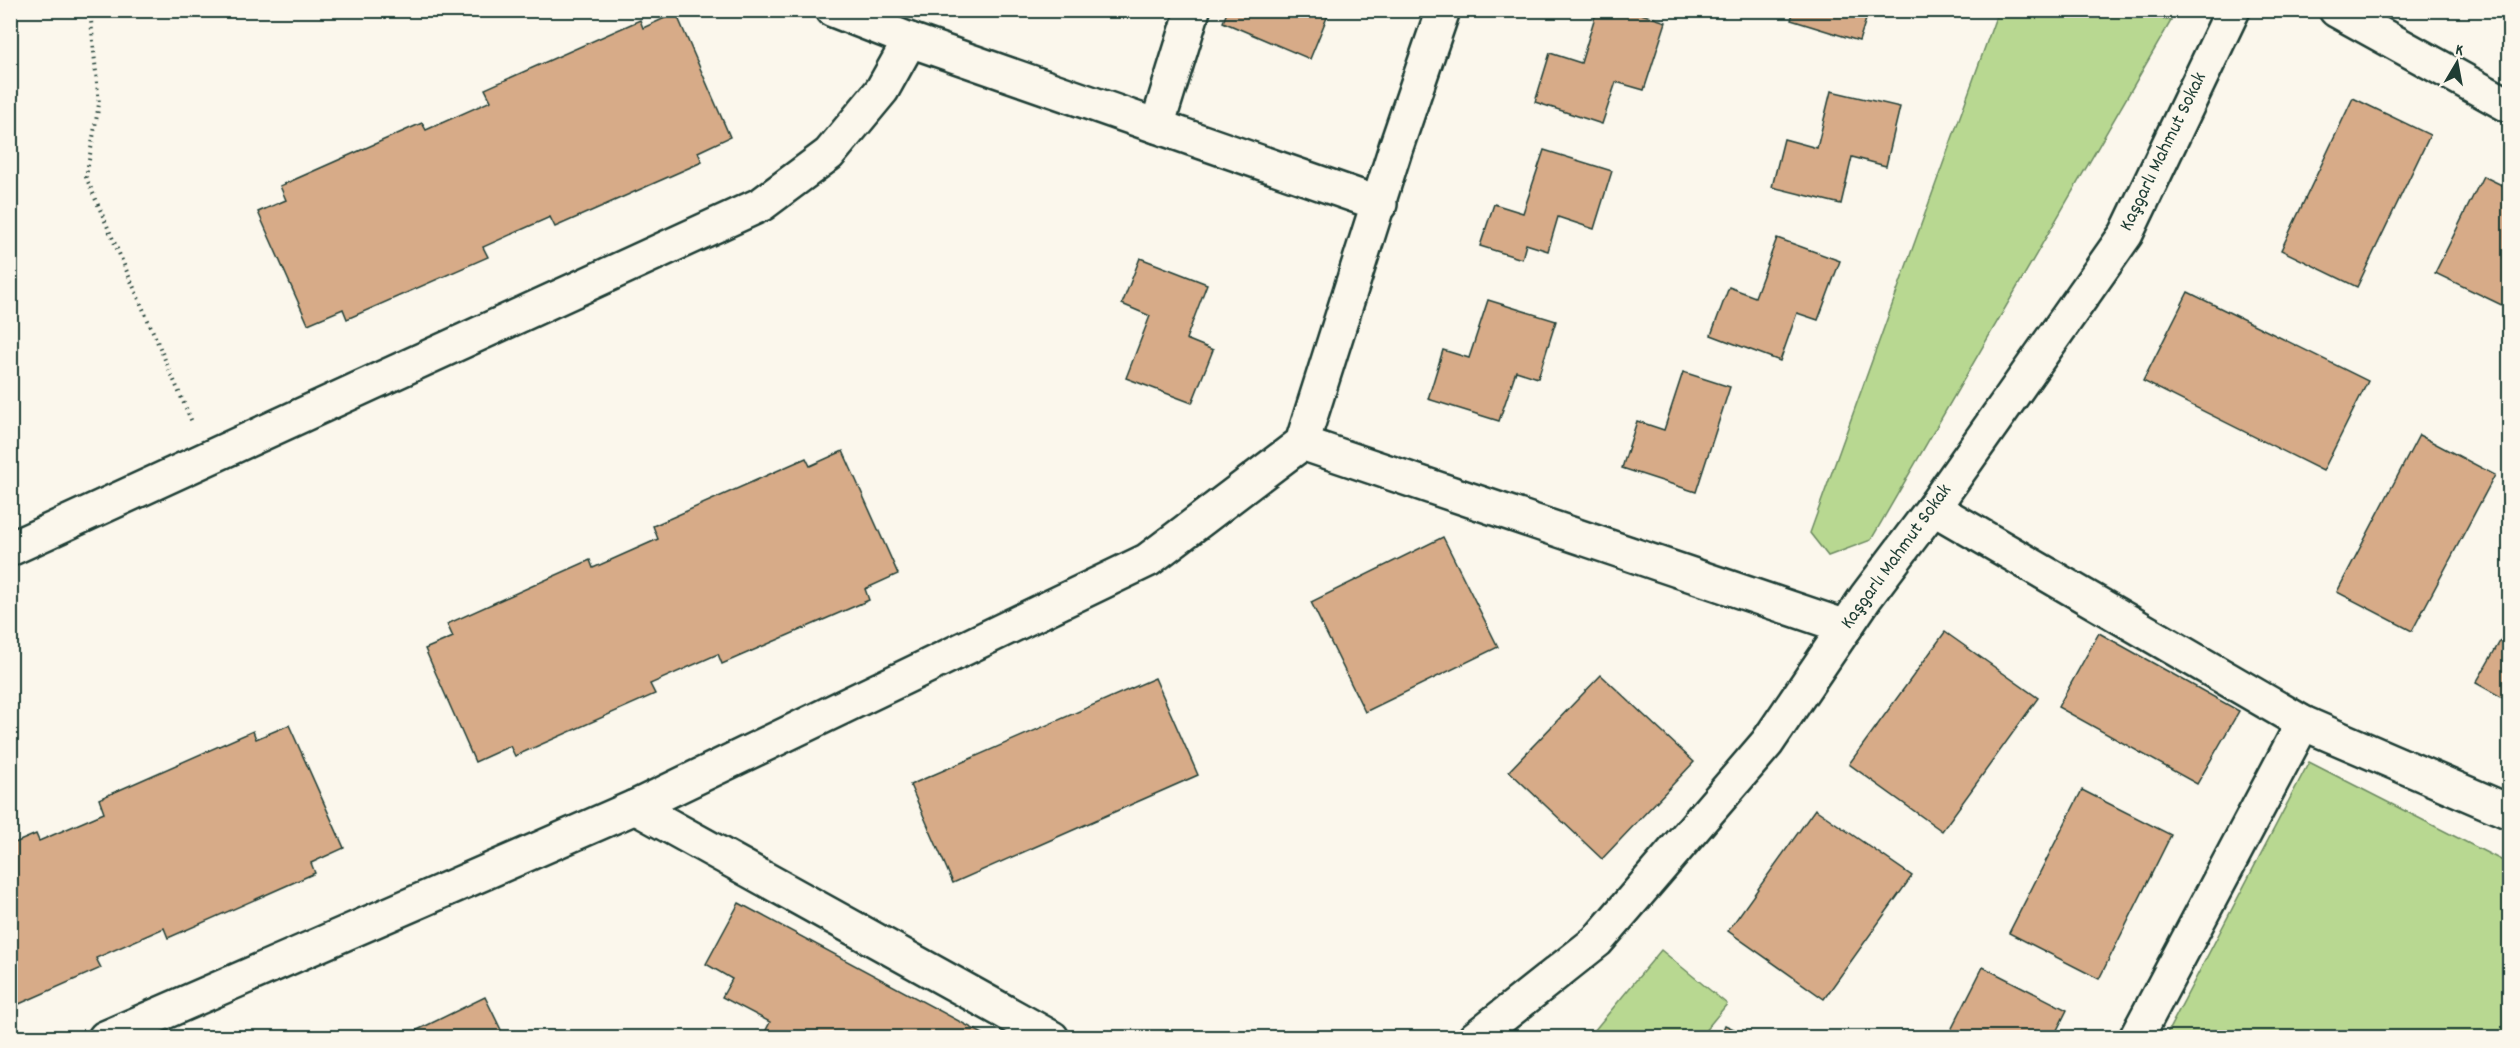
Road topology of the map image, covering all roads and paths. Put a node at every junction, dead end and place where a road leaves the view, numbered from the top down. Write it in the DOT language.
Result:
graph roads {
  1 [pos="90,10"];
  2 [pos="833,10"];
  3 [pos="1192,10"];
  4 [pos="1443,10"];
  5 [pos="2233,10"];
  6 [pos="2336,10"];
  7 [pos="910,40"];
  8 [pos="2510,106"];
  9 [pos="1157,126"];
  10 [pos="1380,204"];
  11 [pos="1302,443"];
  12 [pos="207,459"];
  13 [pos="1933,508"];
  14 [pos="10,549"];
  15 [pos="1846,627"];
  16 [pos="2303,723"];
  17 [pos="635,807"];
  18 [pos="2510,812"];
  19 [pos="105,1038"];
  20 [pos="1052,1038"];
  21 [pos="1475,1038"];
  22 [pos="2136,1038"];
  1 -- 12 [label="path"];
  2 -- 7 [label="street"];
  3 -- 9 [label="street"];
  4 -- 10 [label="street"];
  5 -- 13 [label="street, Kaşgarlı Mahmut Sokak"];
  6 -- 8 [label="street"];
  7 -- 9 [label="street"];
  7 -- 12 [label="street"];
  9 -- 10 [label="street"];
  10 -- 11 [label="street"];
  11 -- 15 [label="street"];
  11 -- 17 [label="street"];
  12 -- 14 [label="street"];
  13 -- 15 [label="street, Kaşgarlı Mahmut Sokak"];
  13 -- 16 [label="street"];
  15 -- 21 [label="street, Kaşgarlı Mahmut Sokak"];
  16 -- 18 [label="street"];
  16 -- 22 [label="street"];
  17 -- 19 [label="street"];
  17 -- 20 [label="street"];
}
